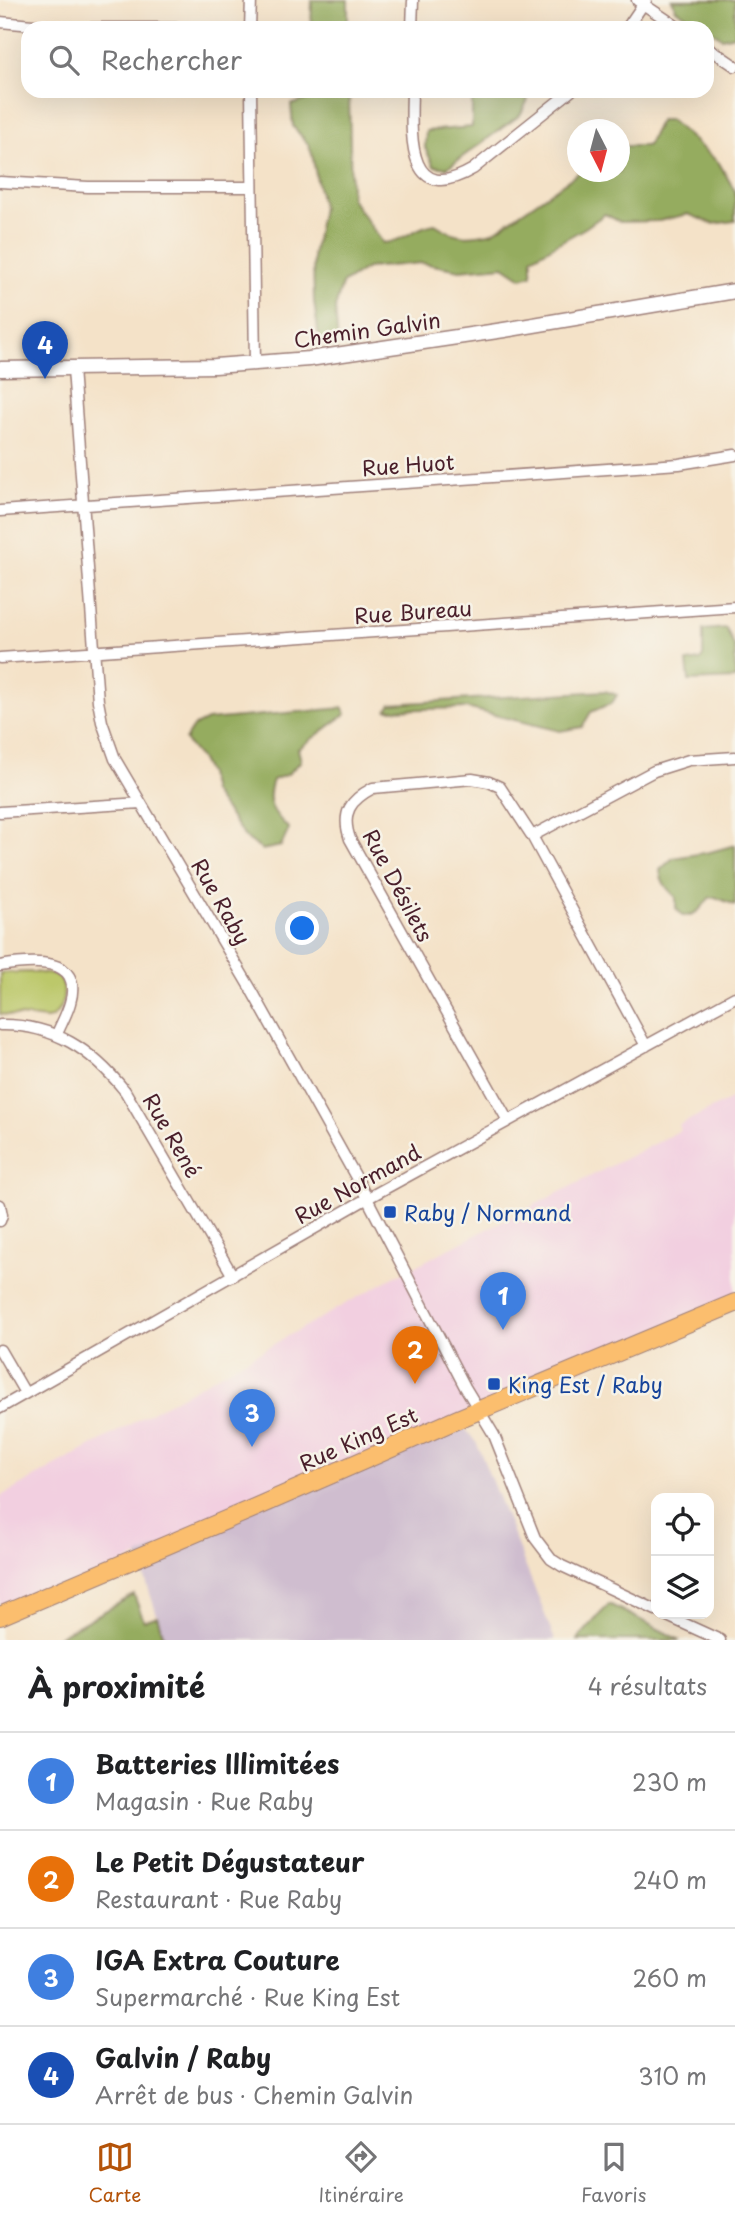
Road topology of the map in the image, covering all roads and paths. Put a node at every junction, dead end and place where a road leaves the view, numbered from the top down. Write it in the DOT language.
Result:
graph roads {
  1 [pos="251,0"];
  2 [pos="413,0"];
  3 [pos="642,1"];
  4 [pos="250,21"];
  5 [pos="412,21"];
  6 [pos="631,21"];
  7 [pos="669,21"];
  8 [pos="0,22"];
  9 [pos="21,24"];
  10 [pos="714,52"];
  11 [pos="735,66"];
  12 [pos="251,98"];
  13 [pos="412,98"];
  14 [pos="563,98"];
  15 [pos="0,182"];
  16 [pos="251,187"];
  17 [pos="735,291"];
  18 [pos="255,363"];
  19 [pos="0,369"];
  20 [pos="73,369"];
  21 [pos="735,455"];
  22 [pos="82,505"];
  23 [pos="0,511"];
  24 [pos="735,607"];
  25 [pos="93,652"];
  26 [pos="0,658"];
  27 [pos="735,757"];
  28 [pos="141,803"];
  29 [pos="0,812"];
  30 [pos="532,836"];
  31 [pos="0,966"];
  32 [pos="735,997"];
  33 [pos="0,1025"];
  34 [pos="57,1034"];
  35 [pos="646,1046"];
  36 [pos="508,1121"];
  37 [pos="366,1199"];
  38 [pos="0,1205"];
  39 [pos="0,1222"];
  40 [pos="233,1276"];
  41 [pos="735,1303"];
  42 [pos="0,1350"];
  43 [pos="26,1393"];
  44 [pos="0,1408"];
  45 [pos="480,1410"];
  46 [pos="651,1609"];
  47 [pos="0,1615"];
  48 [pos="674,1619"];
  49 [pos="720,1640"];
  1 -- 4 [label="street"];
  2 -- 5 [label="street"];
  3 -- 6 [label="street"];
  3 -- 7 [label="street"];
  8 -- 9 [label="street"];
  10 -- 11 [label="street"];
  12 -- 16 [label="street"];
  13 -- 14 [label="street"];
  15 -- 16 [label="street"];
  16 -- 18 [label="street"];
  17 -- 18 [label="street, Chemin Galvin"];
  18 -- 20 [label="street, Chemin Galvin"];
  19 -- 20 [label="street, Chemin Galvin"];
  20 -- 22 [label="street, Rue Raby"];
  21 -- 22 [label="street, Rue Huot"];
  22 -- 23 [label="street, Rue Huot"];
  22 -- 25 [label="street, Rue Raby"];
  24 -- 25 [label="street, Rue Bureau"];
  25 -- 26 [label="street, Rue Bureau"];
  25 -- 28 [label="street, Rue Raby"];
  27 -- 30 [label="street"];
  28 -- 29 [label="street"];
  28 -- 37 [label="street, Rue Raby"];
  30 -- 35 [label="street, Rue Désilets"];
  30 -- 36 [label="street, Rue Désilets"];
  31 -- 34 [label="street"];
  32 -- 35 [label="street, Rue Normand"];
  33 -- 34 [label="street, Rue René"];
  34 -- 40 [label="street, Rue René"];
  35 -- 36 [label="street, Rue Normand"];
  36 -- 37 [label="street, Rue Normand"];
  37 -- 40 [label="street, Rue Normand"];
  37 -- 45 [label="street, Rue Raby"];
  38 -- 39 [label="street"];
  40 -- 43 [label="street, Rue Normand"];
  41 -- 45 [label="main road, Rue King Est"];
  42 -- 43 [label="street"];
  43 -- 44 [label="street, Rue Normand"];
  45 -- 46 [label="street, Rue Raby"];
  45 -- 47 [label="main road, Rue King Est"];
  48 -- 49 [label="street"];
}
